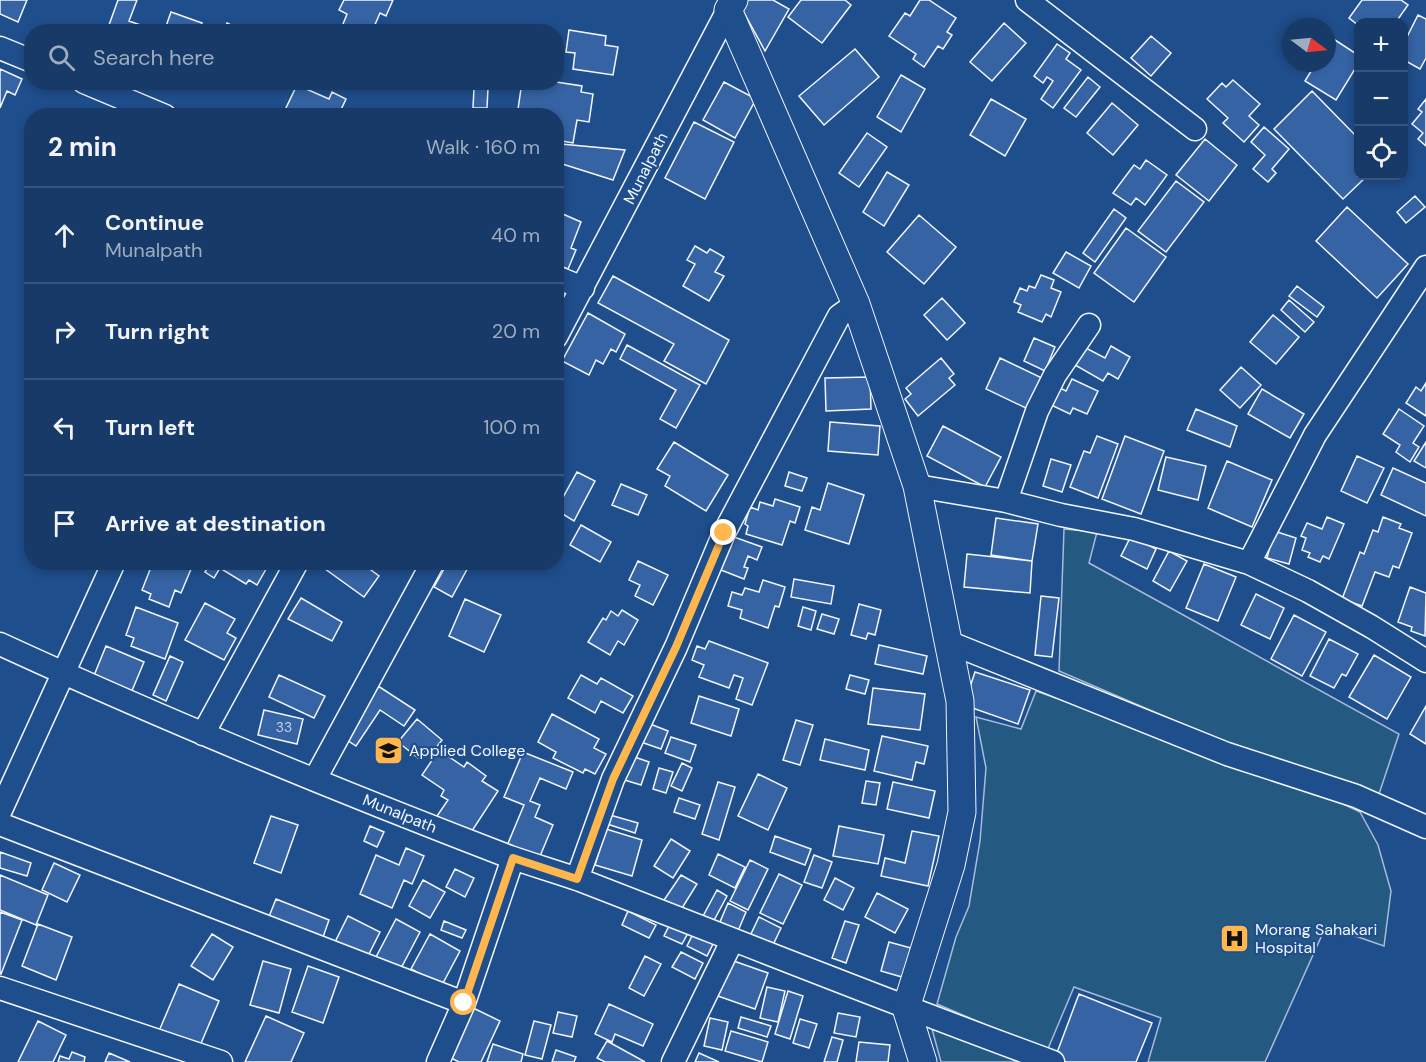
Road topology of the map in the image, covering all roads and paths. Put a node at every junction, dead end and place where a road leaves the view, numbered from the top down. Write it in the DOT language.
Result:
graph roads {
  1 [pos="1027,0"];
  2 [pos="731,5"];
  3 [pos="0,48"];
  4 [pos="24,58"];
  5 [pos="103,90"];
  6 [pos="146,108"];
  7 [pos="1195,129"];
  8 [pos="1426,267"];
  9 [pos="564,280"];
  10 [pos="583,288"];
  11 [pos="856,304"];
  12 [pos="564,322"];
  13 [pos="1089,325"];
  14 [pos="917,486"];
  15 [pos="1006,501"];
  16 [pos="1249,563"];
  17 [pos="110,570"];
  18 [pos="293,570"];
  19 [pos="429,570"];
  20 [pos="948,642"];
  21 [pos="0,644"];
  22 [pos="1426,662"];
  23 [pos="64,673"];
  24 [pos="203,734"];
  25 [pos="315,779"];
  26 [pos="0,812"];
  27 [pos="0,824"];
  28 [pos="1426,827"];
  29 [pos="513,858"];
  30 [pos="577,879"];
  31 [pos="732,941"];
  32 [pos="0,988"];
  33 [pos="464,1003"];
  34 [pos="906,1008"];
  35 [pos="221,1062"];
  36 [pos="438,1062"];
  37 [pos="673,1062"];
  38 [pos="923,1062"];
  39 [pos="1053,1062"];
  1 -- 7 [label="street"];
  2 -- 10 [label="street, Munalpath"];
  2 -- 11 [label="street"];
  3 -- 4 [label="street"];
  5 -- 6 [label="street"];
  8 -- 16 [label="street"];
  9 -- 10 [label="street"];
  10 -- 12 [label="street, Munalpath"];
  11 -- 14 [label="street"];
  11 -- 30 [label="street"];
  13 -- 15 [label="street"];
  14 -- 15 [label="street"];
  14 -- 20 [label="street"];
  15 -- 16 [label="street"];
  16 -- 22 [label="street"];
  17 -- 23 [label="street"];
  18 -- 24 [label="street"];
  19 -- 25 [label="street"];
  20 -- 28 [label="street"];
  20 -- 34 [label="street"];
  21 -- 23 [label="street, Munalpath"];
  23 -- 24 [label="street, Munalpath"];
  23 -- 26 [label="street"];
  24 -- 25 [label="street, Munalpath"];
  25 -- 29 [label="street, Munalpath"];
  27 -- 33 [label="street"];
  29 -- 30 [label="street, Munalpath"];
  29 -- 33 [label="street"];
  30 -- 31 [label="street, Munalpath"];
  31 -- 34 [label="street, Munalpath"];
  31 -- 37 [label="street"];
  32 -- 35 [label="street"];
  33 -- 36 [label="street"];
  34 -- 38 [label="street"];
  34 -- 39 [label="street, Munalpath"];
}
